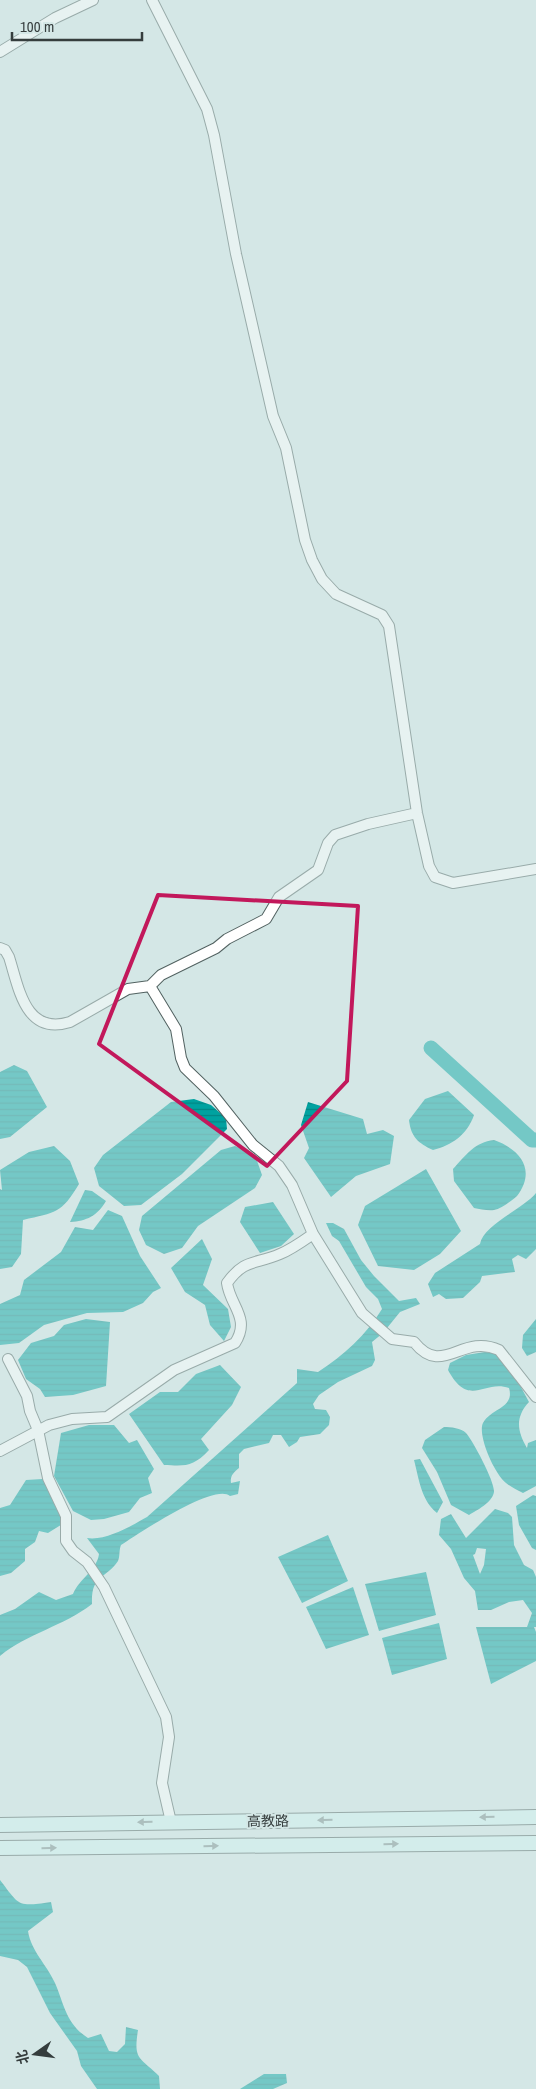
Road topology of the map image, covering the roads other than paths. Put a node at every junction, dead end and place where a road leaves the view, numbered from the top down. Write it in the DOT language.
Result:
graph roads {
  1 [pos="93,0"];
  2 [pos="152,0"];
  3 [pos="0,52"];
  4 [pos="417,814"];
  5 [pos="536,869"];
  6 [pos="0,948"];
  7 [pos="150,986"];
  8 [pos="313,1234"];
  9 [pos="8,1359"];
  10 [pos="536,1397"];
  11 [pos="38,1430"];
  12 [pos="0,1451"];
  13 [pos="536,1817"];
  14 [pos="170,1822"];
  15 [pos="0,1825"];
  16 [pos="536,1843"];
  17 [pos="0,1848"];
  1 -- 3 [label="street"];
  2 -- 4 [label="street"];
  4 -- 5 [label="street"];
  4 -- 7 [label="street"];
  6 -- 7 [label="street"];
  7 -- 8 [label="street"];
  8 -- 10 [label="street"];
  8 -- 11 [label="street"];
  9 -- 11 [label="street"];
  11 -- 12 [label="street"];
  11 -- 14 [label="street"];
  13 -- 14 [label="main road, 高教路, one-way"];
  14 -- 15 [label="main road, 高教路, one-way"];
  17 -- 16 [label="main road, 高教路, one-way"];
}
